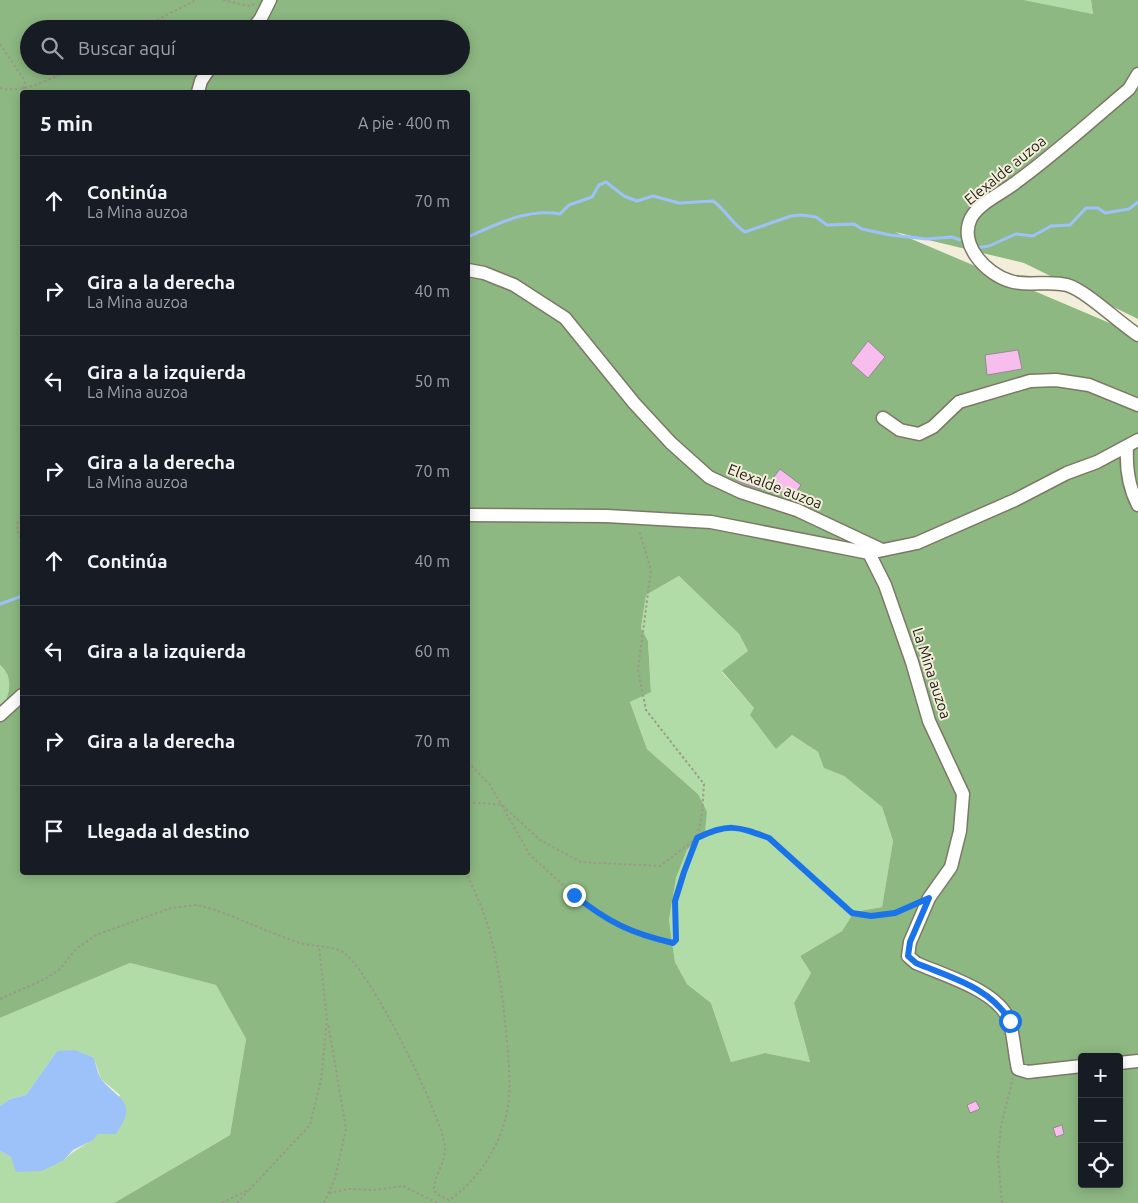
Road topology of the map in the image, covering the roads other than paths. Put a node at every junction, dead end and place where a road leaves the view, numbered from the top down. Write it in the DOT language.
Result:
graph roads {
  1 [pos="270,0"];
  2 [pos="259,20"];
  3 [pos="1138,74"];
  4 [pos="205,75"];
  5 [pos="199,90"];
  6 [pos="470,270"];
  7 [pos="1138,335"];
  8 [pos="1138,405"];
  9 [pos="883,418"];
  10 [pos="1132,443"];
  11 [pos="1138,505"];
  12 [pos="470,515"];
  13 [pos="876,551"];
  14 [pos="20,697"];
  15 [pos="0,715"];
  16 [pos="1138,1061"];
  17 [pos="1123,1063"];
  18 [pos="1078,1066"];
  1 -- 2 [label="street"];
  3 -- 7 [label="street, Elexalde auzoa"];
  4 -- 5 [label="street"];
  6 -- 13 [label="street, Elexalde auzoa"];
  8 -- 9 [label="street"];
  10 -- 11 [label="street"];
  10 -- 13 [label="street"];
  12 -- 13 [label="street"];
  13 -- 18 [label="street, La Mina auzoa"];
  14 -- 15 [label="street"];
  16 -- 17 [label="street"];
}
